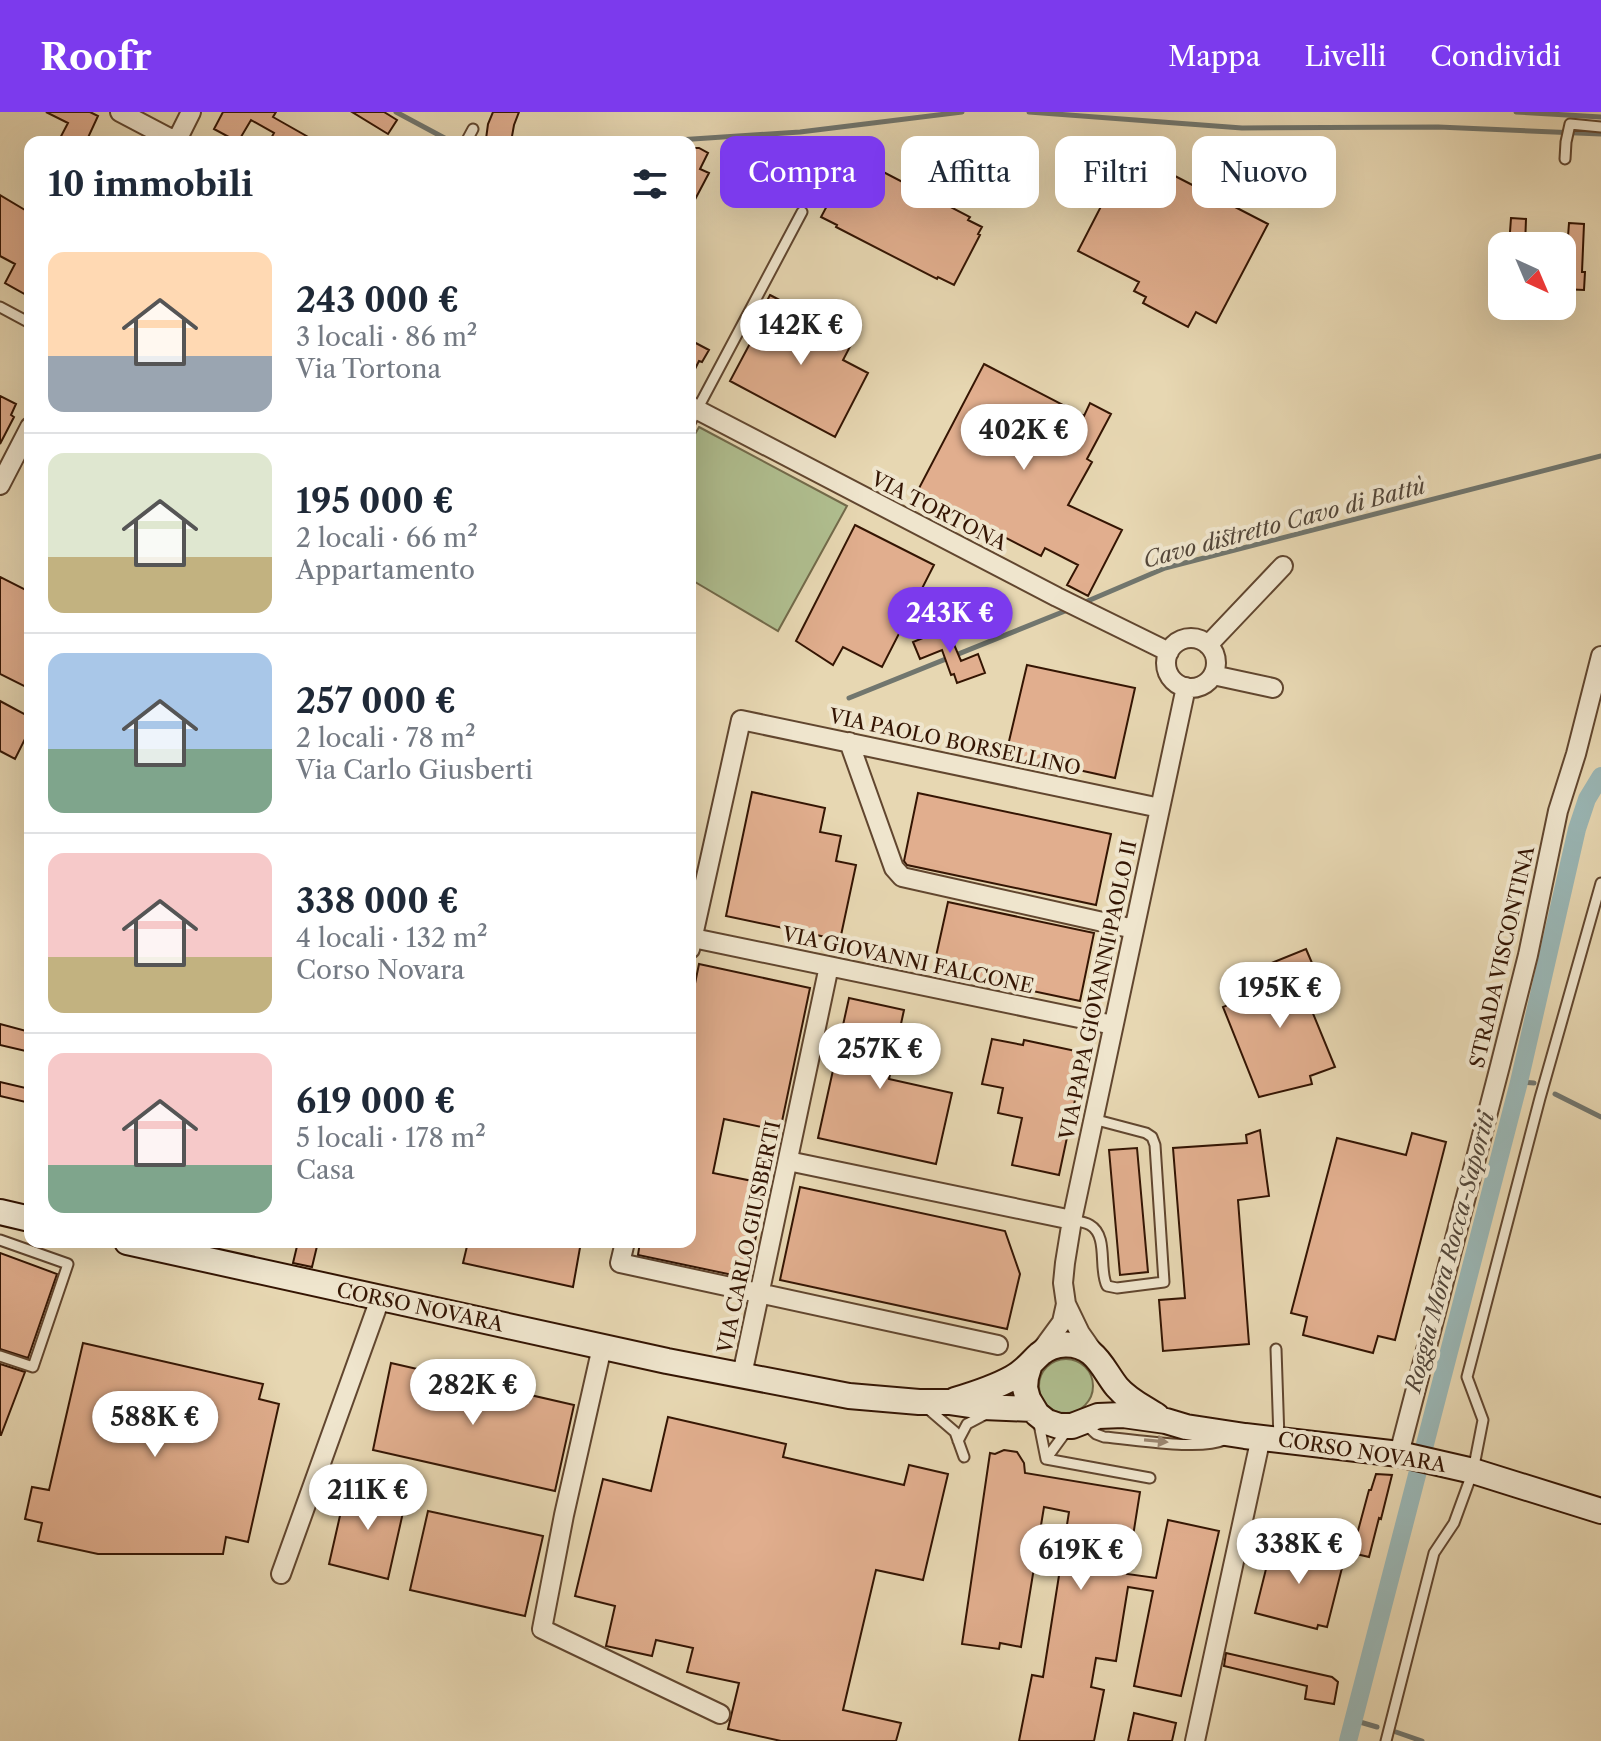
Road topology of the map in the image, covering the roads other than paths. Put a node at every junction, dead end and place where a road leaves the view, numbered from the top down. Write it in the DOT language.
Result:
graph roads {
  1 [pos="120,112"];
  2 [pos="191,112"];
  3 [pos="1601,127"];
  4 [pos="473,129"];
  5 [pos="165,136"];
  6 [pos="179,136"];
  7 [pos="469,136"];
  8 [pos="1565,159"];
  9 [pos="802,212"];
  10 [pos="0,307"];
  11 [pos="24,320"];
  12 [pos="696,406"];
  13 [pos="696,415"];
  14 [pos="24,439"];
  15 [pos="0,485"];
  16 [pos="1283,566"];
  17 [pos="1208,645"];
  18 [pos="1169,652"];
  19 [pos="1601,656"];
  20 [pos="1213,675"];
  21 [pos="1186,687"];
  22 [pos="1273,688"];
  23 [pos="849,742"];
  24 [pos="1160,808"];
  25 [pos="1601,883"];
  26 [pos="696,922"];
  27 [pos="1134,929"];
  28 [pos="696,945"];
  29 [pos="829,966"];
  30 [pos="1113,1025"];
  31 [pos="1093,1119"];
  32 [pos="788,1161"];
  33 [pos="1,1215"];
  34 [pos="24,1218"];
  35 [pos="1072,1220"];
  36 [pos="0,1240"];
  37 [pos="154,1248"];
  38 [pos="624,1248"];
  39 [pos="759,1293"];
  40 [pos="380,1299"];
  41 [pos="1066,1304"];
  42 [pos="998,1345"];
  43 [pos="602,1347"];
  44 [pos="1276,1349"];
  45 [pos="0,1356"];
  46 [pos="1034,1361"];
  47 [pos="1102,1365"];
  48 [pos="742,1375"];
  49 [pos="919,1402"];
  50 [pos="949,1402"];
  51 [pos="998,1408"];
  52 [pos="1035,1412"];
  53 [pos="1166,1421"];
  54 [pos="1084,1422"];
  55 [pos="1234,1434"];
  56 [pos="1270,1438"];
  57 [pos="958,1441"];
  58 [pos="964,1457"];
  59 [pos="1414,1458"];
  60 [pos="1046,1459"];
  61 [pos="1473,1471"];
  62 [pos="1150,1478"];
  63 [pos="1601,1511"];
  64 [pos="281,1574"];
  65 [pos="720,1714"];
  66 [pos="1195,1741"];
  67 [pos="1386,1741"];
  1 -- 5 [label="street"];
  2 -- 6 [label="street"];
  3 -- 8 [label="lane"];
  4 -- 7 [label="lane"];
  9 -- 12 [label="lane"];
  10 -- 11 [label="lane"];
  13 -- 18 [label="street, VIA TORTONA"];
  14 -- 15 [label="street"];
  16 -- 17 [label="street"];
  17 -- 18 [label="street"];
  17 -- 20 [label="street"];
  18 -- 21 [label="street"];
  19 -- 59 [label="street, STRADA VISCONTINA"];
  20 -- 21 [label="street"];
  20 -- 22 [label="street"];
  21 -- 24 [label="street, VIA PAPA GIOVANNI PAOLO II"];
  23 -- 24 [label="street, VIA PAOLO BORSELLINO"];
  23 -- 26 [label="street, VIA PAOLO BORSELLINO"];
  23 -- 27 [label="street"];
  24 -- 27 [label="street, VIA PAPA GIOVANNI PAOLO II"];
  25 -- 61 [label="lane"];
  27 -- 30 [label="street, VIA PAPA GIOVANNI PAOLO II"];
  28 -- 29 [label="street, VIA GIOVANNI FALCONE"];
  29 -- 30 [label="street, VIA GIOVANNI FALCONE"];
  29 -- 32 [label="street, VIA CARLO GIUSBERTI"];
  30 -- 31 [label="street, VIA PAPA GIOVANNI PAOLO II"];
  31 -- 35 [label="street, VIA PAPA GIOVANNI PAOLO II"];
  31 -- 35 [label="lane"];
  32 -- 35 [label="street"];
  32 -- 39 [label="street, VIA CARLO GIUSBERTI"];
  33 -- 34 [label="main road"];
  35 -- 41 [label="street, VIA PAPA GIOVANNI PAOLO II"];
  36 -- 45 [label="lane"];
  37 -- 40 [label="main road, CORSO NOVARA"];
  38 -- 39 [label="street"];
  39 -- 42 [label="street"];
  39 -- 48 [label="street, VIA CARLO GIUSBERTI"];
  40 -- 43 [label="main road, CORSO NOVARA"];
  40 -- 64 [label="street"];
  41 -- 46 [label="street, VIA PAPA GIOVANNI PAOLO II"];
  41 -- 47 [label="street, VIA PAPA GIOVANNI PAOLO II"];
  43 -- 48 [label="main road, CORSO NOVARA"];
  43 -- 65 [label="street"];
  44 -- 56 [label="lane"];
  46 -- 47 [label="main road, CORSO NOVARA"];
  46 -- 50 [label="main road, CORSO NOVARA"];
  46 -- 52 [label="main road"];
  47 -- 53 [label="main road, CORSO NOVARA"];
  47 -- 54 [label="main road"];
  48 -- 49 [label="main road, CORSO NOVARA"];
  49 -- 50 [label="main road, CORSO NOVARA"];
  49 -- 57 [label="lane"];
  50 -- 51 [label="main road, CORSO NOVARA"];
  51 -- 52 [label="main road, CORSO NOVARA"];
  51 -- 57 [label="lane"];
  52 -- 54 [label="main road, CORSO NOVARA"];
  52 -- 60 [label="lane"];
  53 -- 54 [label="main road, CORSO NOVARA"];
  53 -- 55 [label="main road, CORSO NOVARA"];
  54 -- 55 [label="lane, one-way"];
  54 -- 60 [label="lane"];
  55 -- 56 [label="main road, CORSO NOVARA"];
  56 -- 59 [label="main road, CORSO NOVARA"];
  56 -- 66 [label="street"];
  57 -- 58 [label="lane"];
  59 -- 61 [label="main road, CORSO NOVARA"];
  60 -- 62 [label="lane"];
  61 -- 63 [label="main road, CORSO NOVARA"];
  61 -- 67 [label="lane"];
}
